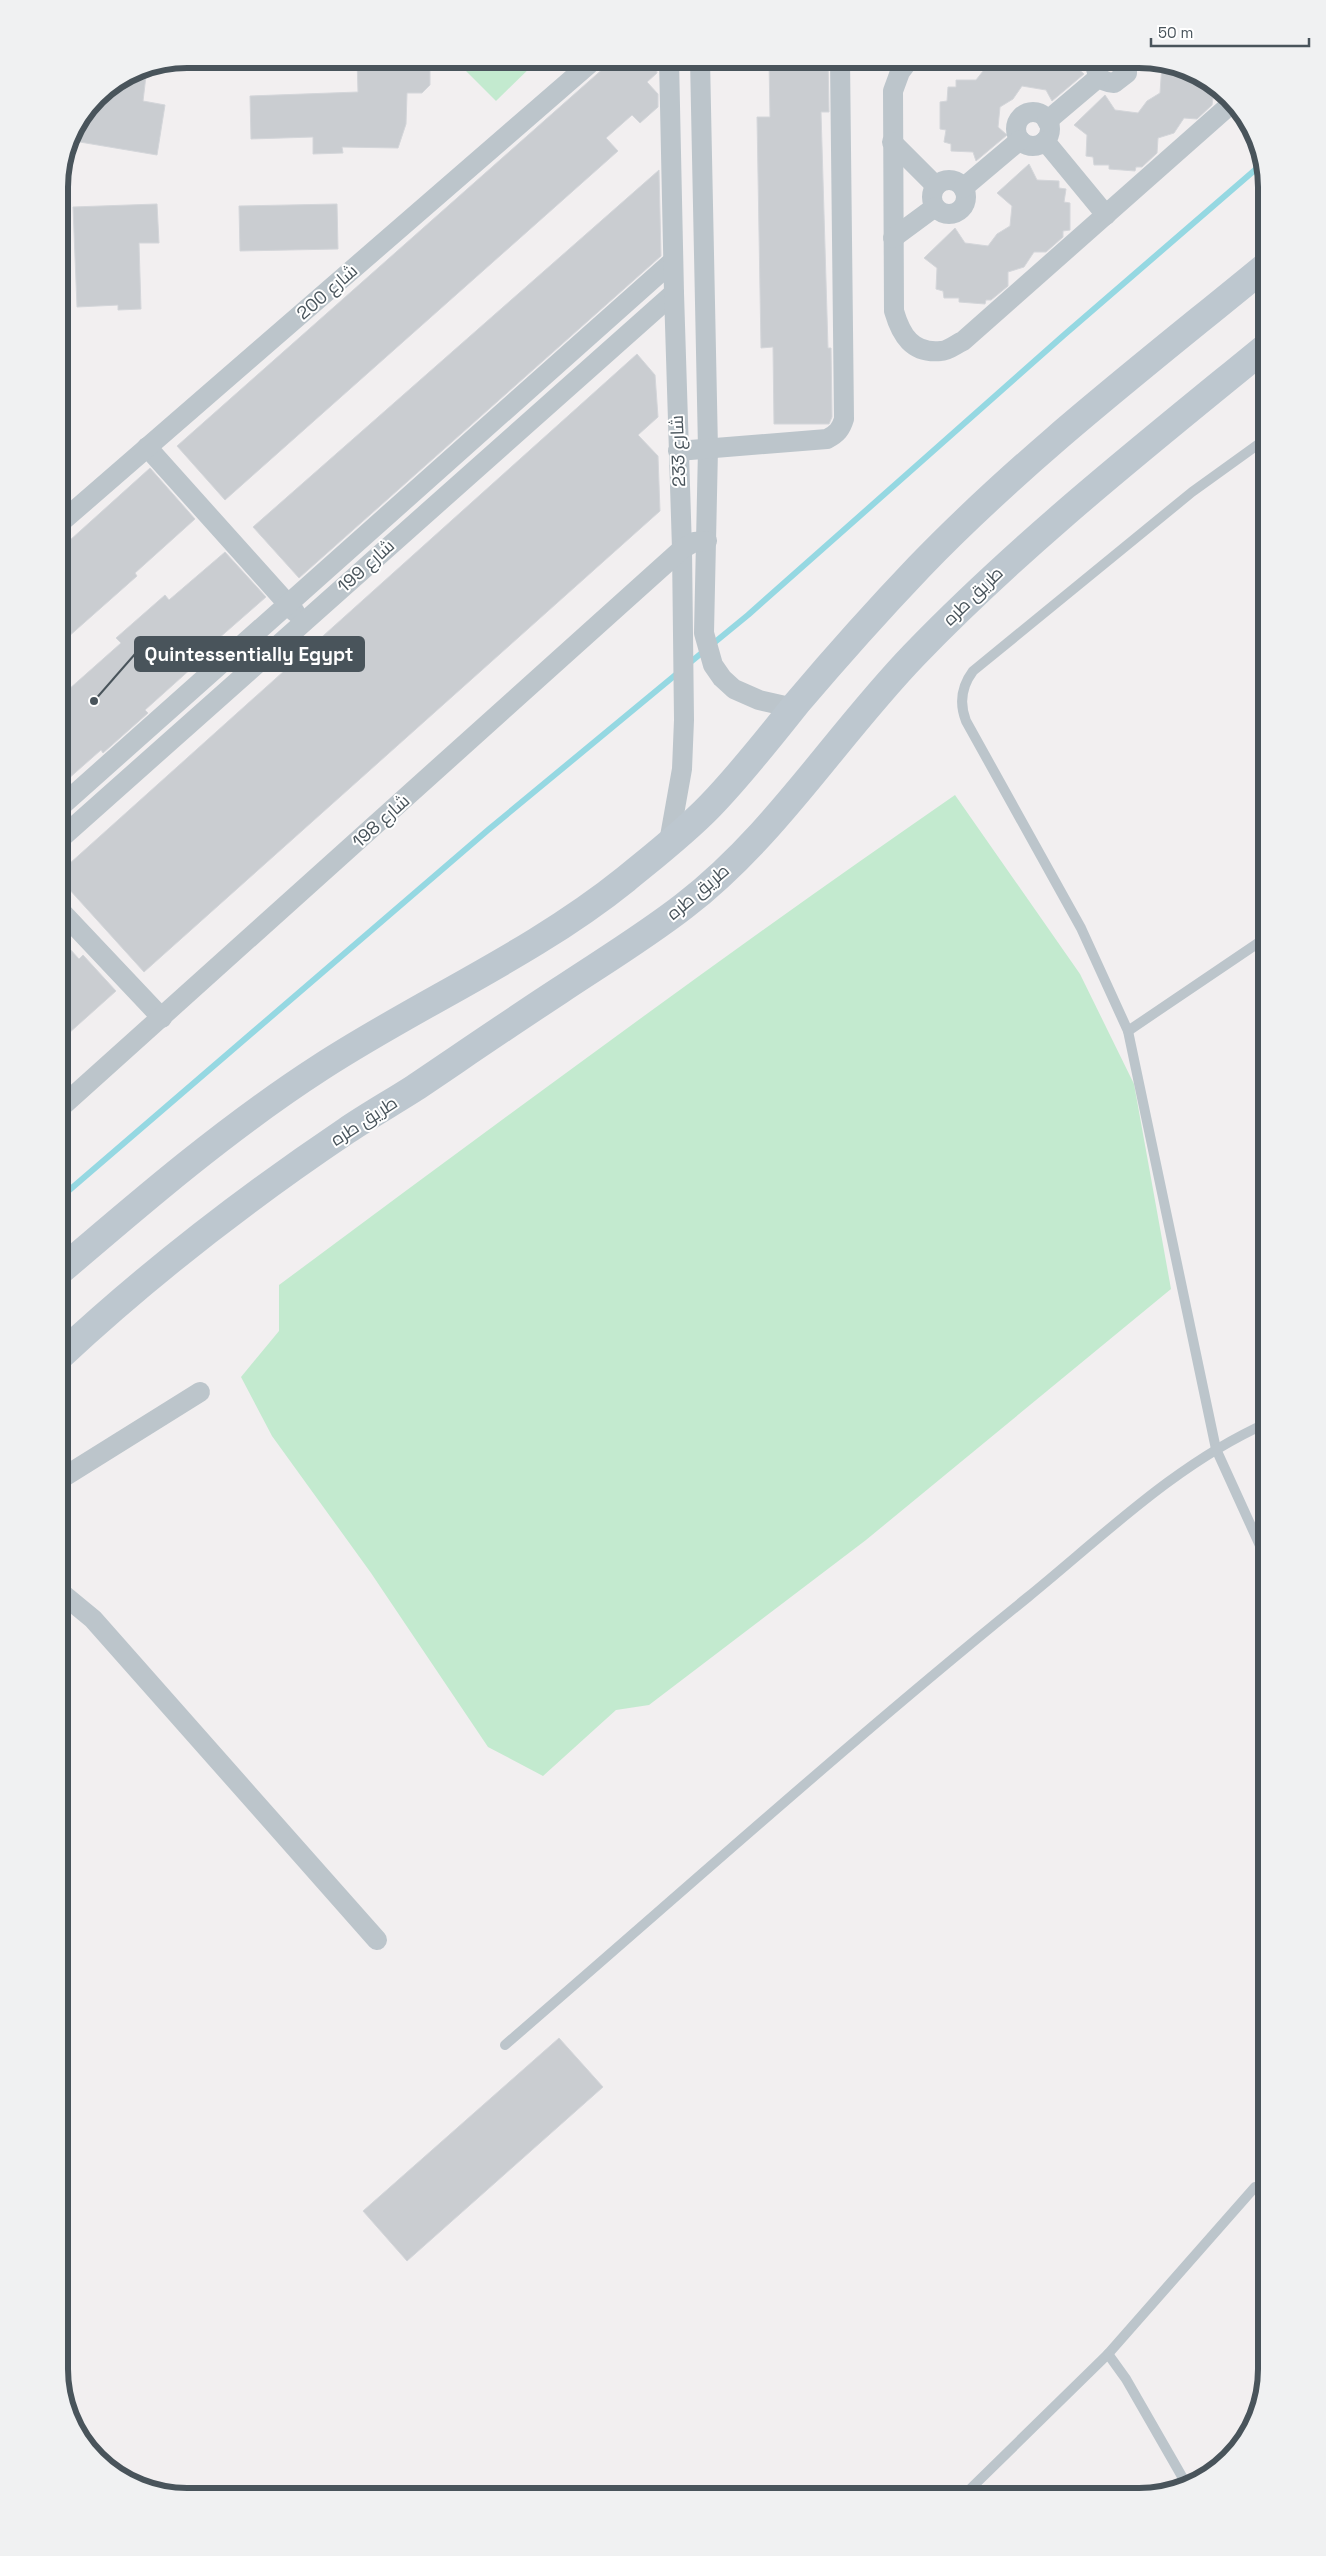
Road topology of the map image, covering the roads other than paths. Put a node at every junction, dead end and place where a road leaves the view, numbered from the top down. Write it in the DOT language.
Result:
graph roads {
  1 [pos="584,67"];
  2 [pos="669,68"];
  3 [pos="700,68"];
  4 [pos="840,68"];
  5 [pos="903,68"];
  6 [pos="1098,68"];
  7 [pos="1127,68"];
  8 [pos="1228,107"];
  9 [pos="1047,121"];
  10 [pos="1020,140"];
  11 [pos="1045,141"];
  12 [pos="892,142"];
  13 [pos="936,186"];
  14 [pos="963,188"];
  15 [pos="935,207"];
  16 [pos="1106,215"];
  17 [pos="893,238"];
  18 [pos="673,261"];
  19 [pos="1258,272"];
  20 [pos="674,293"];
  21 [pos="1258,353"];
  22 [pos="1258,444"];
  23 [pos="148,447"];
  24 [pos="708,449"];
  25 [pos="678,451"];
  26 [pos="68,516"];
  27 [pos="707,541"];
  28 [pos="682,549"];
  29 [pos="287,603"];
  30 [pos="303,621"];
  31 [pos="794,708"];
  32 [pos="68,800"];
  33 [pos="68,832"];
  34 [pos="669,842"];
  35 [pos="68,919"];
  36 [pos="1258,943"];
  37 [pos="162,1018"];
  38 [pos="1128,1031"];
  39 [pos="68,1101"];
  40 [pos="68,1264"];
  41 [pos="68,1348"];
  42 [pos="200,1392"];
  43 [pos="1258,1428"];
  44 [pos="1216,1450"];
  45 [pos="68,1474"];
  46 [pos="1258,1541"];
  47 [pos="68,1598"];
  48 [pos="377,1940"];
  49 [pos="505,2045"];
  50 [pos="1256,2187"];
  51 [pos="1108,2354"];
  52 [pos="1184,2480"];
  53 [pos="971,2488"];
  1 -- 23 [label="street, شارع 200"];
  2 -- 18 [label="street, شارع 233"];
  3 -- 24 [label="street, شارع 233"];
  4 -- 24 [label="street"];
  5 -- 12 [label="street"];
  6 -- 7 [label="street"];
  6 -- 9 [label="street"];
  8 -- 16 [label="street"];
  9 -- 10 [label="street"];
  9 -- 11 [label="street"];
  10 -- 11 [label="street"];
  10 -- 14 [label="street"];
  11 -- 16 [label="street"];
  12 -- 13 [label="street"];
  12 -- 17 [label="street"];
  13 -- 14 [label="street"];
  13 -- 15 [label="street"];
  14 -- 15 [label="street"];
  15 -- 17 [label="street"];
  16 -- 17 [label="street"];
  18 -- 20 [label="street, شارع 233"];
  18 -- 29 [label="street, شارع 199"];
  19 -- 31 [label="main road"];
  20 -- 25 [label="street, شارع 233"];
  20 -- 30 [label="street, شارع 199"];
  21 -- 41 [label="main road, طريق طره"];
  22 -- 38 [label="lane"];
  23 -- 26 [label="street, شارع 200"];
  23 -- 29 [label="street"];
  24 -- 25 [label="street"];
  24 -- 27 [label="street, شارع 233"];
  25 -- 28 [label="street, شارع 233"];
  27 -- 28 [label="street, شارع 198"];
  27 -- 31 [label="street, شارع 233"];
  28 -- 34 [label="street, شارع 233"];
  28 -- 37 [label="street, شارع 198"];
  29 -- 30 [label="street"];
  29 -- 32 [label="street, شارع 199"];
  30 -- 33 [label="street, شارع 199"];
  31 -- 34 [label="main road"];
  34 -- 40 [label="main road"];
  35 -- 37 [label="street"];
  36 -- 38 [label="lane"];
  37 -- 39 [label="street, شارع 198"];
  38 -- 44 [label="lane"];
  42 -- 45 [label="street"];
  43 -- 44 [label="lane"];
  44 -- 46 [label="lane"];
  44 -- 49 [label="lane"];
  47 -- 48 [label="street"];
  50 -- 51 [label="lane"];
  51 -- 52 [label="lane"];
  51 -- 53 [label="lane"];
}
